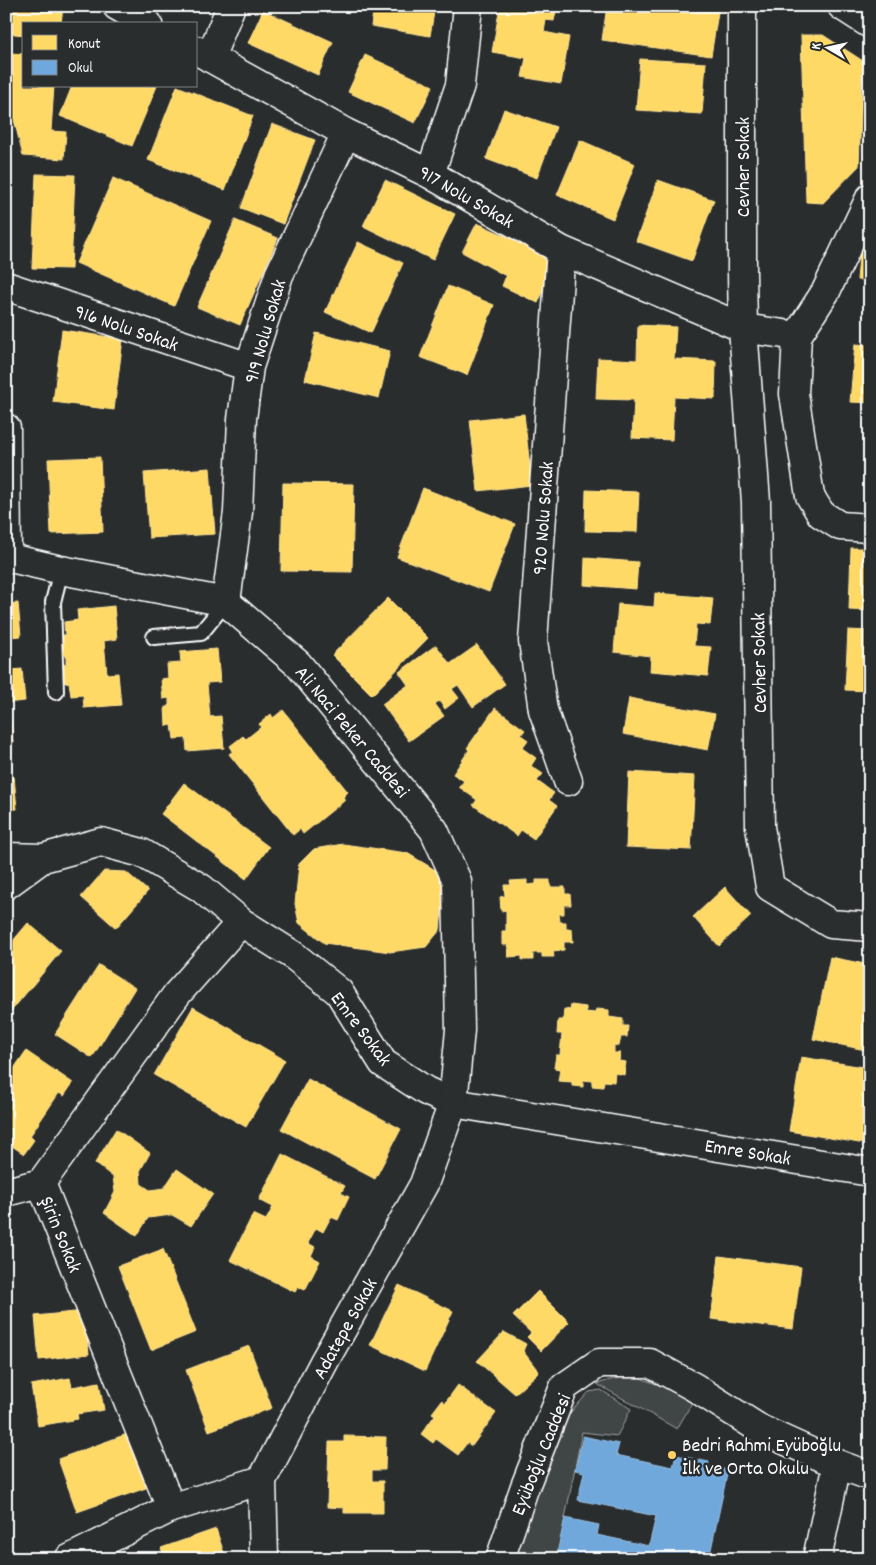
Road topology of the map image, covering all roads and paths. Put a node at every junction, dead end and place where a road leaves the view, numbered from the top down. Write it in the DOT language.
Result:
graph roads {
  1 [pos="117,6"];
  2 [pos="231,6"];
  3 [pos="468,6"];
  4 [pos="742,6"];
  5 [pos="842,6"];
  6 [pos="145,22"];
  7 [pos="870,24"];
  8 [pos="203,54"];
  9 [pos="346,133"];
  10 [pos="430,174"];
  11 [pos="870,198"];
  12 [pos="560,250"];
  13 [pos="6,286"];
  14 [pos="743,328"];
  15 [pos="797,336"];
  16 [pos="248,367"];
  17 [pos="6,428"];
  18 [pos="870,528"];
  19 [pos="6,557"];
  20 [pos="61,570"];
  21 [pos="226,602"];
  22 [pos="154,637"];
  23 [pos="56,692"];
  24 [pos="568,780"];
  25 [pos="6,857"];
  26 [pos="43,858"];
  27 [pos="6,885"];
  28 [pos="241,922"];
  29 [pos="870,927"];
  30 [pos="453,1103"];
  31 [pos="870,1172"];
  32 [pos="41,1183"];
  33 [pos="6,1192"];
  34 [pos="837,1464"];
  35 [pos="870,1476"];
  36 [pos="262,1480"];
  37 [pos="171,1508"];
  38 [pos="69,1559"];
  39 [pos="264,1559"];
  40 [pos="500,1559"];
  41 [pos="817,1559"];
  1 -- 6 [label="street"];
  2 -- 8 [label="street"];
  3 -- 10 [label="street"];
  4 -- 14 [label="street, Cevher Sokak"];
  5 -- 7 [label="street"];
  8 -- 9 [label="street, 917 Nolu Sokak"];
  9 -- 10 [label="street, 917 Nolu Sokak"];
  9 -- 16 [label="street, 919 Nolu Sokak"];
  10 -- 12 [label="street, 917 Nolu Sokak"];
  11 -- 15 [label="street"];
  12 -- 14 [label="street, 917 Nolu Sokak"];
  12 -- 24 [label="street, 920 Nolu Sokak"];
  13 -- 16 [label="street, 916 Nolu Sokak"];
  14 -- 15 [label="street"];
  14 -- 29 [label="street, Cevher Sokak"];
  15 -- 18 [label="street"];
  16 -- 21 [label="street, 919 Nolu Sokak"];
  17 -- 19 [label="street"];
  19 -- 20 [label="street, Ali Naci Peker Caddesi"];
  20 -- 21 [label="street, Ali Naci Peker Caddesi"];
  20 -- 23 [label="lane"];
  21 -- 22 [label="lane"];
  21 -- 30 [label="street, Ali Naci Peker Caddesi"];
  25 -- 26 [label="street, Emre Sokak"];
  26 -- 27 [label="street"];
  26 -- 28 [label="street, Emre Sokak"];
  28 -- 30 [label="street, Emre Sokak"];
  28 -- 32 [label="street, Şirin Sokak"];
  30 -- 31 [label="street, Emre Sokak"];
  30 -- 36 [label="street, Adatepe Sokak"];
  32 -- 33 [label="street"];
  32 -- 37 [label="street, Şirin Sokak"];
  34 -- 35 [label="street, Eyüboğlu Caddesi"];
  34 -- 40 [label="street, Eyüboğlu Caddesi"];
  34 -- 41 [label="street"];
  36 -- 37 [label="street"];
  36 -- 39 [label="street, Adatepe Sokak"];
  37 -- 38 [label="street"];
}
